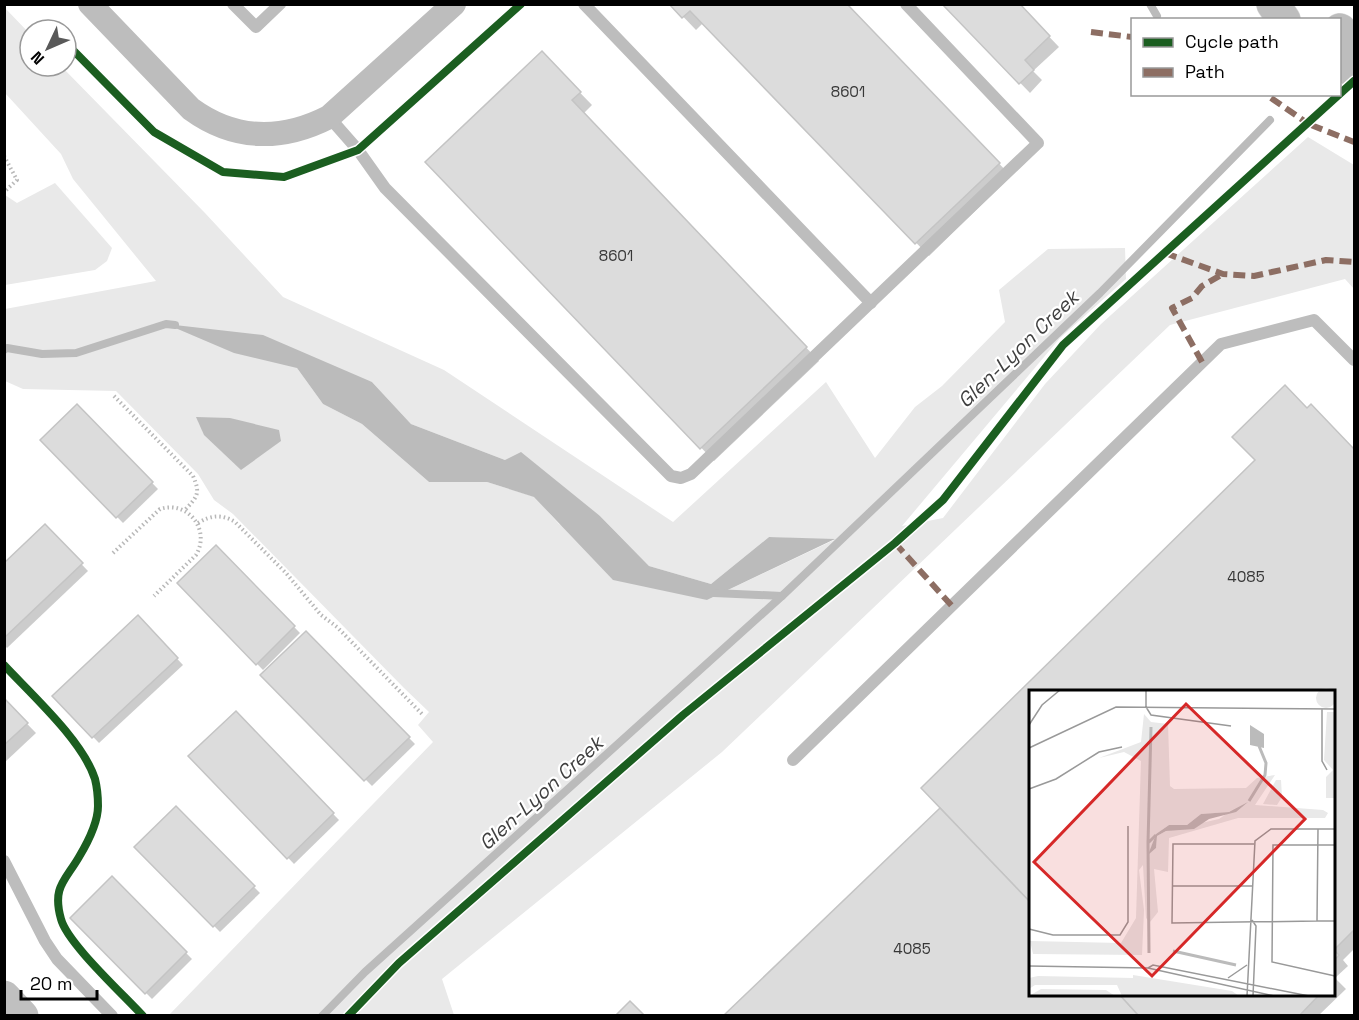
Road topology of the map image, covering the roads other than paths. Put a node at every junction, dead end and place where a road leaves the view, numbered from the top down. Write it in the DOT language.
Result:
graph roads {
  1 [pos="90,4"];
  2 [pos="234,4"];
  3 [pos="280,4"];
  4 [pos="454,4"];
  5 [pos="584,4"];
  6 [pos="906,4"];
  7 [pos="1273,4"];
  8 [pos="1330,4"];
  9 [pos="1283,18"];
  10 [pos="1338,18"];
  11 [pos="329,117"];
  12 [pos="871,303"];
  13 [pos="1354,360"];
  14 [pos="794,760"];
  15 [pos="4,861"];
  16 [pos="4,997"];
  17 [pos="22,1016"];
  18 [pos="112,1016"];
  1 -- 11 [label="street"];
  2 -- 3 [label="lane"];
  4 -- 11 [label="street"];
  5 -- 12 [label="lane"];
  6 -- 12 [label="lane"];
  7 -- 9 [label="main road"];
  8 -- 10 [label="main road"];
  11 -- 12 [label="lane"];
  13 -- 14 [label="lane"];
  15 -- 18 [label="lane"];
  16 -- 17 [label="street"];
}
